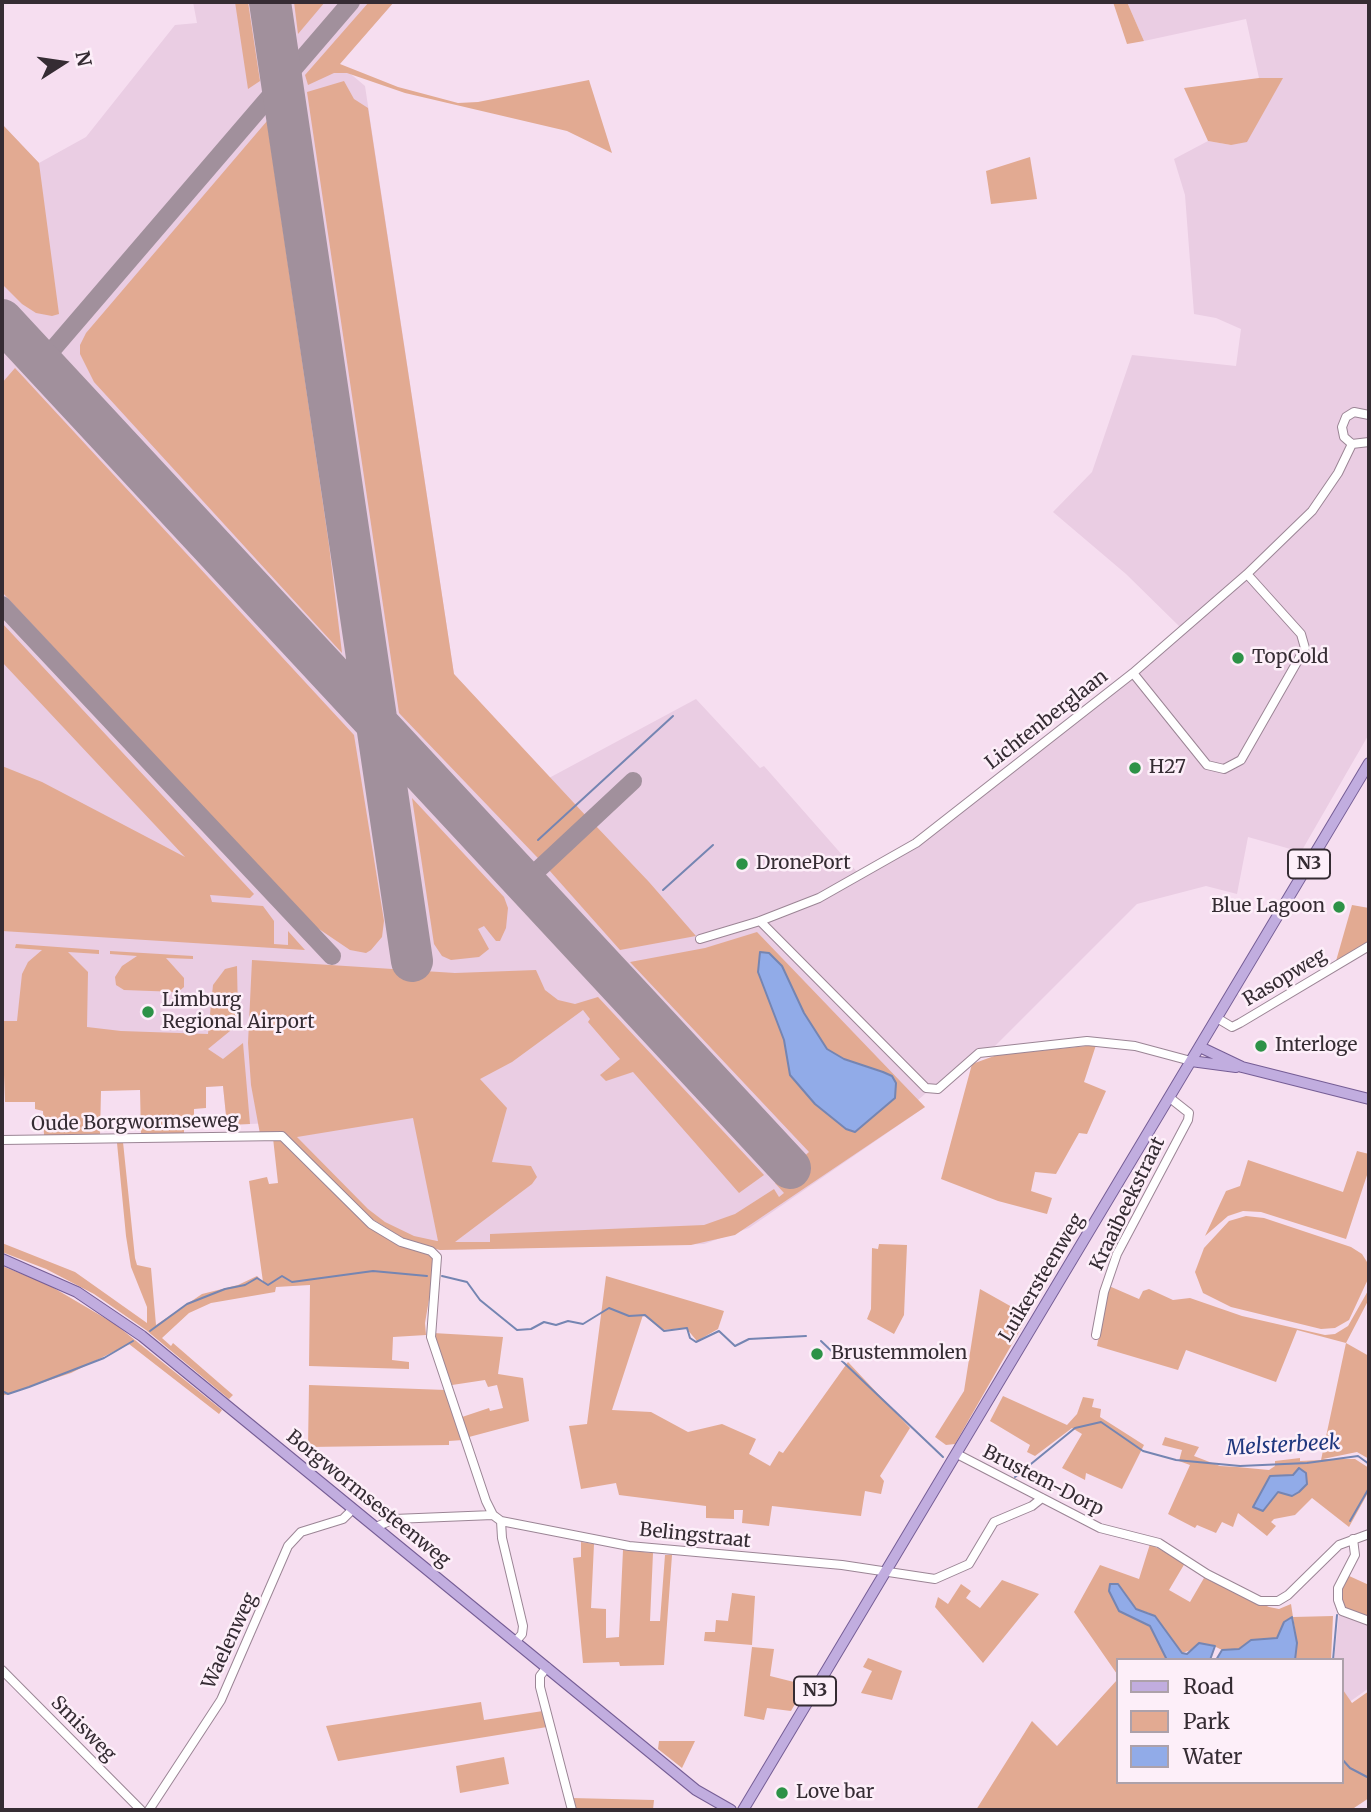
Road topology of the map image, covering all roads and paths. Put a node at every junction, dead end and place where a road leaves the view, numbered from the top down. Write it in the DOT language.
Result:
graph roads {
  1 [pos="1368,411"];
  2 [pos="1369,442"];
  3 [pos="1352,444"];
  4 [pos="1247,574"];
  5 [pos="1133,673"];
  6 [pos="1369,763"];
  7 [pos="760,921"];
  8 [pos="700,939"];
  9 [pos="1369,946"];
  10 [pos="1217,1018"];
  11 [pos="1200,1047"];
  12 [pos="1191,1061"];
  13 [pos="1242,1067"];
  14 [pos="1170,1098"];
  15 [pos="1369,1099"];
  16 [pos="2,1139"];
  17 [pos="2,1259"];
  18 [pos="1096,1335"];
  19 [pos="957,1454"];
  20 [pos="1042,1497"];
  21 [pos="353,1509"];
  22 [pos="493,1515"];
  23 [pos="501,1521"];
  24 [pos="376,1527"];
  25 [pos="1369,1534"];
  26 [pos="1353,1539"];
  27 [pos="886,1572"];
  28 [pos="1369,1621"];
  29 [pos="515,1642"];
  30 [pos="547,1667"];
  31 [pos="2,1671"];
  32 [pos="696,1790"];
  33 [pos="141,1810"];
  34 [pos="149,1810"];
  35 [pos="572,1810"];
  36 [pos="715,1810"];
  37 [pos="731,1810"];
  38 [pos="743,1810"];
  1 -- 3 [label="street"];
  2 -- 3 [label="street"];
  3 -- 4 [label="street, Lichtenberglaan"];
  4 -- 5 [label="street, Lichtenberglaan"];
  4 -- 5 [label="street"];
  5 -- 7 [label="street, Lichtenberglaan"];
  6 -- 10 [label="main road, Luikersteenweg / N3"];
  7 -- 8 [label="street, Lichtenberglaan"];
  7 -- 12 [label="street"];
  9 -- 10 [label="street, Rasopweg"];
  10 -- 11 [label="main road, Luikersteenweg / N3"];
  11 -- 12 [label="main road, Luikersteenweg / N3"];
  11 -- 13 [label="main road"];
  12 -- 13 [label="main road"];
  12 -- 14 [label="main road, Luikersteenweg / N3"];
  13 -- 15 [label="main road"];
  14 -- 18 [label="street, Kraaibeekstraat"];
  14 -- 19 [label="main road, Luikersteenweg / N3"];
  16 -- 22 [label="street, Oude Borgwormseweg"];
  17 -- 21 [label="main road, Borgwormsesteenweg"];
  19 -- 20 [label="street, Brustem-Dorp"];
  19 -- 27 [label="main road, Luikersteenweg / N3"];
  20 -- 26 [label="street, Brustem-Dorp"];
  20 -- 27 [label="street, Belingstraat"];
  21 -- 24 [label="main road, Borgwormsesteenweg"];
  21 -- 34 [label="street, Waelenweg"];
  22 -- 23 [label="street"];
  22 -- 24 [label="street"];
  23 -- 27 [label="street, Belingstraat"];
  23 -- 29 [label="street"];
  24 -- 29 [label="main road, Borgwormsesteenweg"];
  25 -- 26 [label="street, Brustem-Dorp"];
  26 -- 28 [label="street"];
  27 -- 38 [label="main road, Luikersteenweg / N3"];
  29 -- 30 [label="main road, Borgwormsesteenweg"];
  30 -- 32 [label="main road, Borgwormsesteenweg"];
  30 -- 35 [label="street"];
  31 -- 33 [label="street, Smisweg"];
  32 -- 36 [label="main road, Borgwormsesteenweg"];
  32 -- 37 [label="main road, Borgwormsesteenweg"];
}
